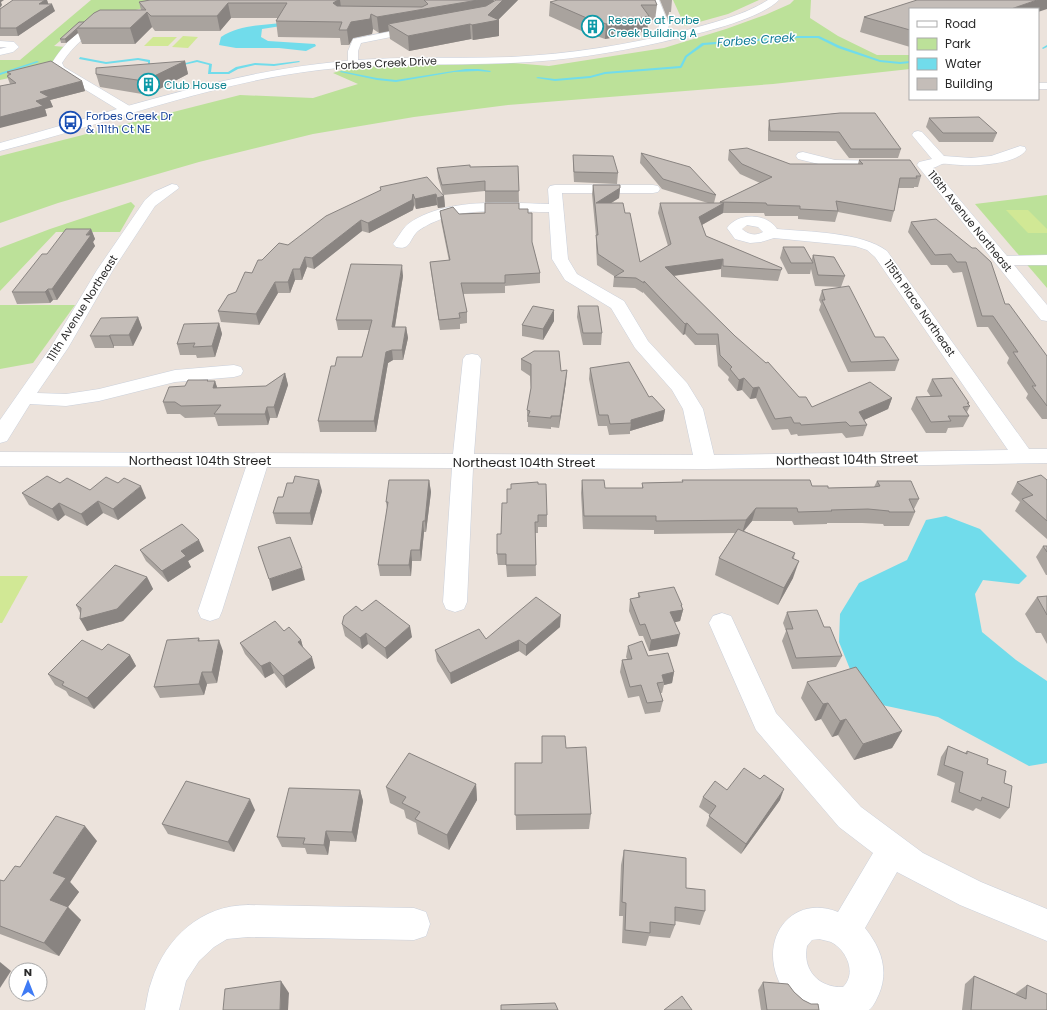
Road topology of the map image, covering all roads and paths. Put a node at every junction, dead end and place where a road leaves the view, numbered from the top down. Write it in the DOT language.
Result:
graph roads {
  1 [pos="654,0"];
  2 [pos="774,0"];
  3 [pos="111,19"];
  4 [pos="430,27"];
  5 [pos="361,29"];
  6 [pos="676,35"];
  7 [pos="357,41"];
  8 [pos="0,44"];
  9 [pos="0,52"];
  10 [pos="353,63"];
  11 [pos="129,111"];
  12 [pos="918,135"];
  13 [pos="0,147"];
  14 [pos="1020,150"];
  15 [pos="803,156"];
  16 [pos="940,160"];
  17 [pos="913,165"];
  18 [pos="172,188"];
  19 [pos="653,189"];
  20 [pos="556,208"];
  21 [pos="771,233"];
  22 [pos="401,244"];
  23 [pos="1002,260"];
  24 [pos="1047,260"];
  25 [pos="1047,316"];
  26 [pos="472,359"];
  27 [pos="234,371"];
  28 [pos="24,398"];
  29 [pos="0,436"];
  30 [pos="1023,456"];
  31 [pos="1047,456"];
  32 [pos="0,459"];
  33 [pos="258,461"];
  34 [pos="463,461"];
  35 [pos="705,462"];
  36 [pos="455,602"];
  37 [pos="210,611"];
  38 [pos="722,623"];
  39 [pos="892,849"];
  40 [pos="414,924"];
  41 [pos="1047,925"];
  42 [pos="845,932"];
  43 [pos="162,1010"];
  1 -- 6 [label="street"];
  2 -- 6 [label="street, Forbes Creek Drive"];
  3 -- 11 [label="street"];
  4 -- 7 [label="street"];
  5 -- 7 [label="street"];
  6 -- 10 [label="street, Forbes Creek Drive"];
  7 -- 10 [label="street"];
  8 -- 9 [label="street"];
  10 -- 11 [label="street, Forbes Creek Drive"];
  11 -- 13 [label="street, Forbes Creek Drive"];
  12 -- 16 [label="street, 116th Avenue Northeast"];
  14 -- 16 [label="street"];
  15 -- 17 [label="street"];
  16 -- 17 [label="street, 116th Avenue Northeast"];
  17 -- 23 [label="street, 116th Avenue Northeast"];
  18 -- 28 [label="street, 111th Avenue Northeast"];
  19 -- 20 [label="street"];
  20 -- 22 [label="street"];
  20 -- 35 [label="street"];
  21 -- 30 [label="street, 115th Place Northeast"];
  23 -- 24 [label="street"];
  23 -- 25 [label="street, 116th Avenue Northeast"];
  26 -- 34 [label="street"];
  27 -- 28 [label="street"];
  28 -- 29 [label="street, 111th Avenue Northeast"];
  30 -- 31 [label="street, Northeast 104th Street"];
  30 -- 35 [label="street, Northeast 104th Street"];
  32 -- 33 [label="street, Northeast 104th Street"];
  33 -- 34 [label="street, Northeast 104th Street"];
  33 -- 37 [label="street"];
  34 -- 35 [label="street, Northeast 104th Street"];
  34 -- 36 [label="street"];
  38 -- 39 [label="street"];
  39 -- 41 [label="street"];
  39 -- 42 [label="street"];
  40 -- 43 [label="street"];
}
